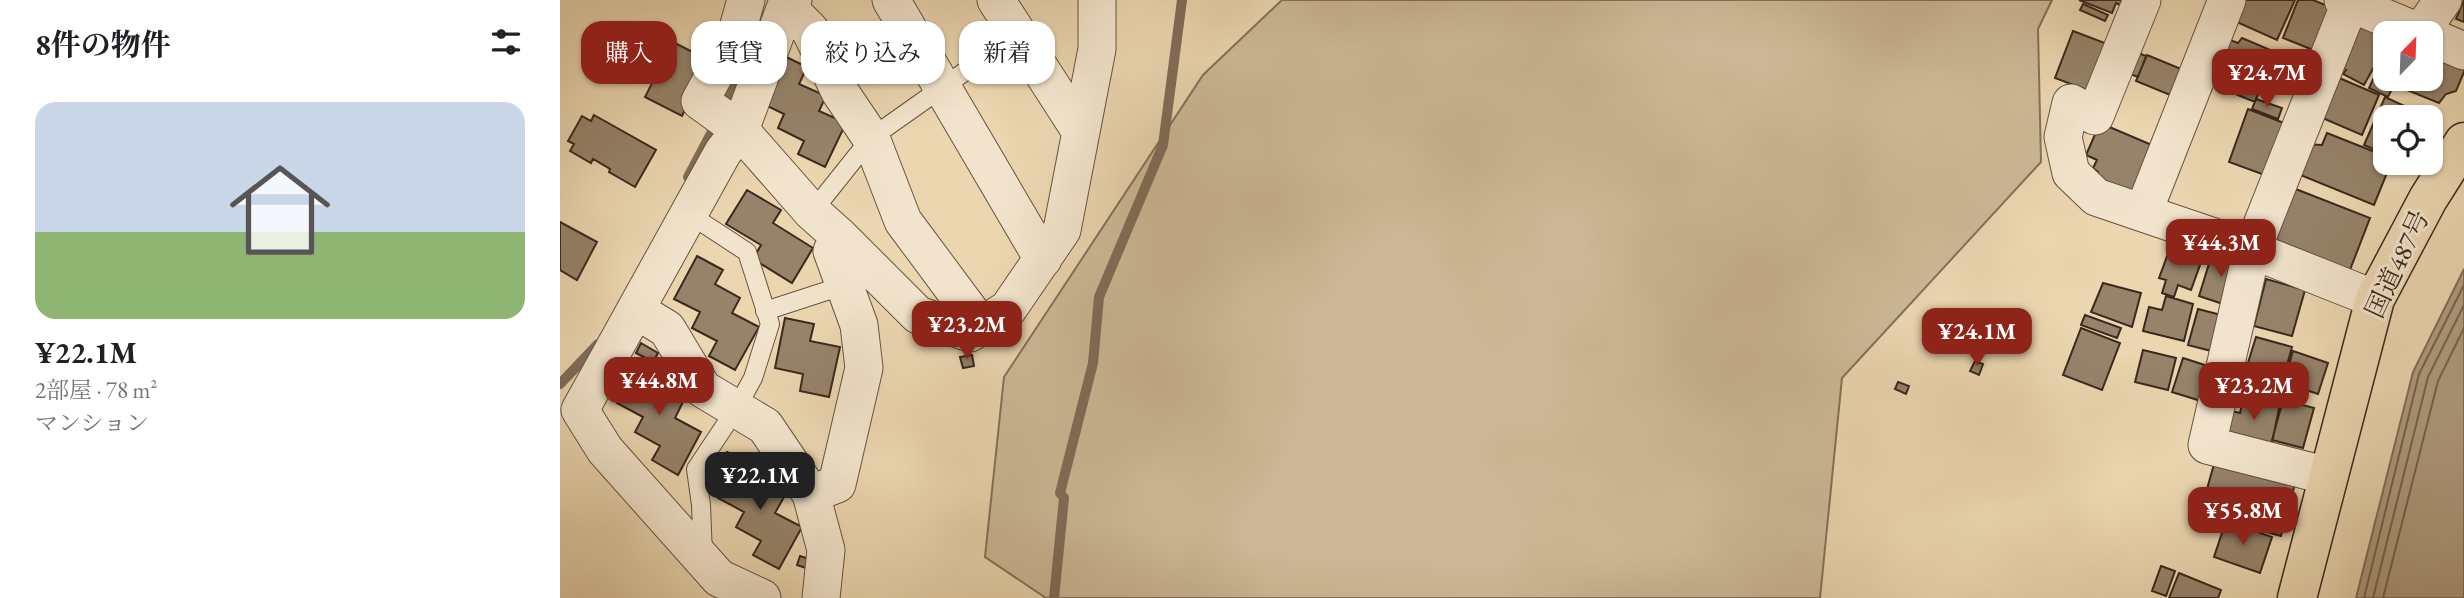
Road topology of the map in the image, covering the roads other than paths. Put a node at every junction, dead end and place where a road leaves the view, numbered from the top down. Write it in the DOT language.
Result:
graph roads {
  1 [pos="746,0"];
  2 [pos="891,0"];
  3 [pos="996,0"];
  4 [pos="1097,0"];
  5 [pos="2142,0"];
  6 [pos="2227,0"];
  7 [pos="2443,0"];
  8 [pos="2346,2"];
  9 [pos="790,3"];
  10 [pos="1010,21"];
  11 [pos="2392,21"];
  12 [pos="2429,21"];
  13 [pos="2443,42"];
  14 [pos="2464,51"];
  15 [pos="959,76"];
  16 [pos="1050,84"];
  17 [pos="942,88"];
  18 [pos="740,130"];
  19 [pos="1081,132"];
  20 [pos="871,138"];
  21 [pos="2464,142"];
  22 [pos="812,212"];
  23 [pos="2143,213"];
  24 [pos="689,214"];
  25 [pos="839,236"];
  26 [pos="2252,250"];
  27 [pos="1043,260"];
  28 [pos="845,285"];
  29 [pos="2375,299"];
  30 [pos="636,310"];
  31 [pos="765,311"];
  32 [pos="981,326"];
  33 [pos="736,409"];
  34 [pos="2328,476"];
  35 [pos="811,494"];
  36 [pos="703,561"];
  37 [pos="762,598"];
  38 [pos="821,598"];
  39 [pos="2297,598"];
  1 -- 18 [label="street"];
  2 -- 17 [label="street"];
  3 -- 10 [label="street"];
  4 -- 19 [label="street"];
  5 -- 23 [label="street"];
  6 -- 23 [label="street"];
  7 -- 12 [label="street"];
  8 -- 11 [label="street"];
  8 -- 26 [label="street"];
  9 -- 18 [label="street"];
  9 -- 20 [label="street"];
  13 -- 14 [label="street"];
  15 -- 17 [label="lane"];
  16 -- 19 [label="street"];
  17 -- 20 [label="lane"];
  17 -- 27 [label="street"];
  18 -- 22 [label="street"];
  18 -- 24 [label="street"];
  19 -- 27 [label="street"];
  20 -- 22 [label="lane"];
  20 -- 32 [label="street"];
  21 -- 29 [label="highway, 国道487号"];
  22 -- 25 [label="street"];
  23 -- 26 [label="street"];
  24 -- 30 [label="street"];
  24 -- 31 [label="lane"];
  25 -- 28 [label="street"];
  25 -- 32 [label="street"];
  26 -- 29 [label="street"];
  26 -- 34 [label="street"];
  27 -- 32 [label="street"];
  28 -- 31 [label="lane"];
  28 -- 35 [label="street"];
  29 -- 34 [label="highway, 国道487号"];
  30 -- 33 [label="street"];
  30 -- 36 [label="street"];
  31 -- 33 [label="lane"];
  33 -- 35 [label="street"];
  33 -- 36 [label="lane"];
  34 -- 39 [label="highway, 国道487号"];
  35 -- 38 [label="street"];
  36 -- 37 [label="street"];
}
